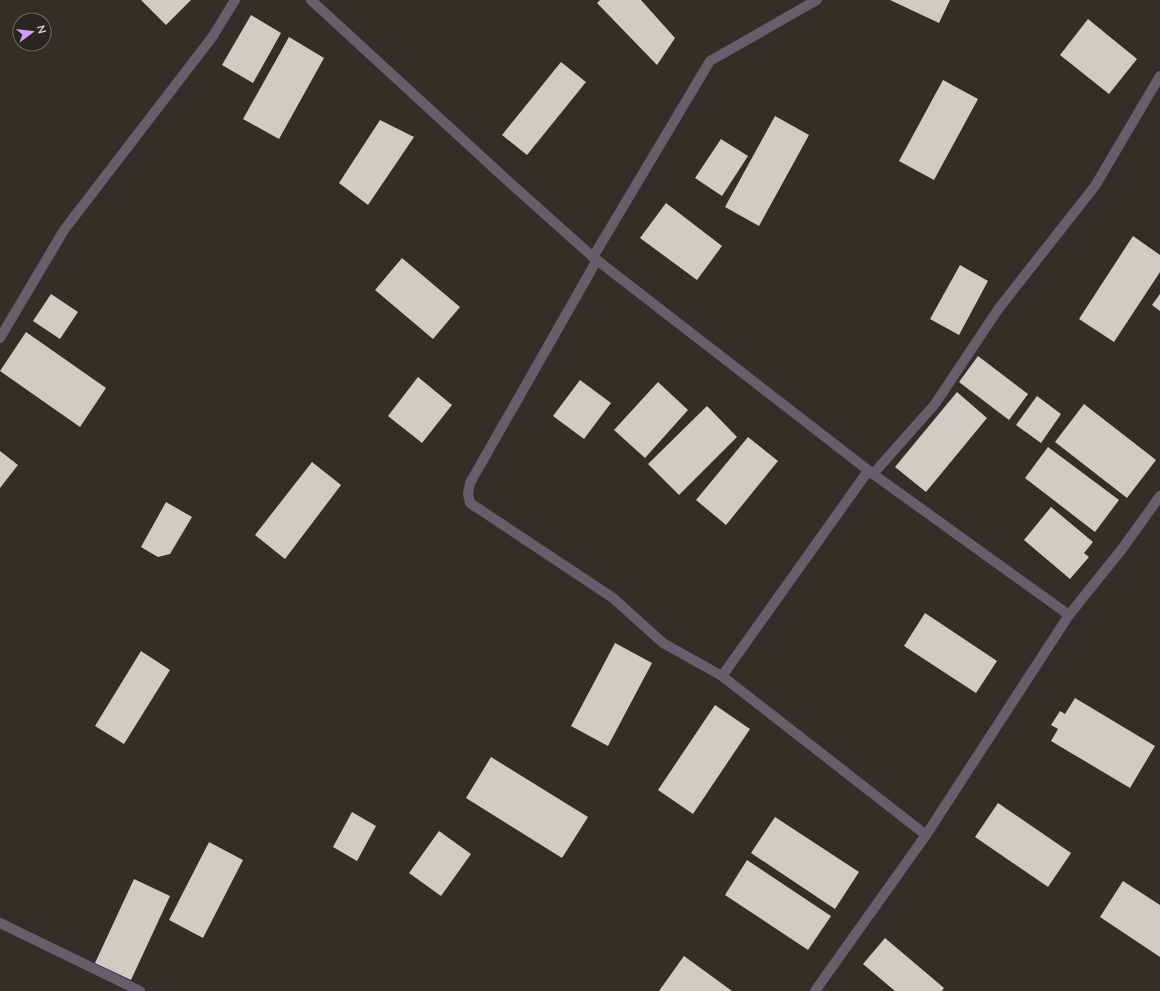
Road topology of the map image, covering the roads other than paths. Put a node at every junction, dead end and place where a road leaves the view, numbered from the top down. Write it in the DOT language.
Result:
graph roads {
  1 [pos="235,0"];
  2 [pos="311,0"];
  3 [pos="817,0"];
  4 [pos="1160,76"];
  5 [pos="595,258"];
  6 [pos="0,338"];
  7 [pos="871,473"];
  8 [pos="1160,496"];
  9 [pos="1069,614"];
  10 [pos="722,676"];
  11 [pos="926,835"];
  12 [pos="0,923"];
  13 [pos="140,991"];
  14 [pos="815,991"];
  1 -- 6 [label="street"];
  2 -- 5 [label="street"];
  3 -- 5 [label="street"];
  4 -- 7 [label="street"];
  5 -- 7 [label="street"];
  5 -- 10 [label="street"];
  7 -- 9 [label="street"];
  7 -- 10 [label="street"];
  8 -- 9 [label="street"];
  9 -- 11 [label="street"];
  10 -- 11 [label="street"];
  11 -- 14 [label="street"];
  12 -- 13 [label="street"];
}
